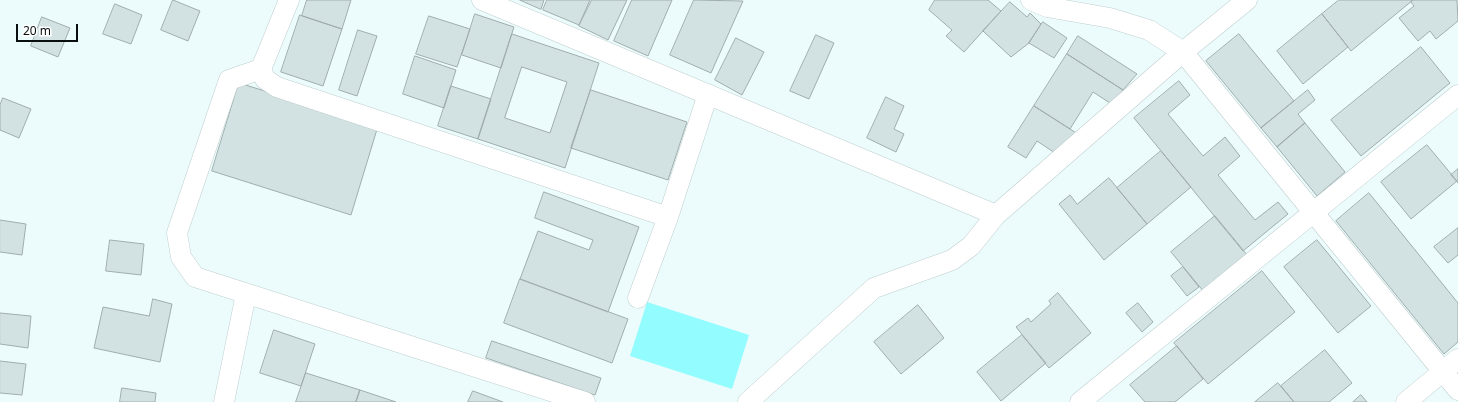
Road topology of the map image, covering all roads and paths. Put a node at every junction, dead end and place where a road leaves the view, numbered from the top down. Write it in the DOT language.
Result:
graph roads {
  1 [pos="289,0"];
  2 [pos="482,0"];
  3 [pos="1031,0"];
  4 [pos="1247,0"];
  5 [pos="1183,52"];
  6 [pos="261,69"];
  7 [pos="708,94"];
  8 [pos="1458,95"];
  9 [pos="1314,212"];
  10 [pos="996,215"];
  11 [pos="668,217"];
  12 [pos="246,294"];
  13 [pos="638,298"];
  14 [pos="1458,359"];
  15 [pos="1443,371"];
  16 [pos="1458,390"];
  17 [pos="224,402"];
  18 [pos="585,402"];
  19 [pos="748,402"];
  20 [pos="1080,402"];
  21 [pos="1406,402"];
  1 -- 6 [label="street"];
  2 -- 7 [label="street"];
  3 -- 5 [label="street"];
  4 -- 5 [label="street"];
  5 -- 9 [label="street"];
  5 -- 10 [label="street"];
  6 -- 11 [label="street"];
  6 -- 12 [label="street"];
  7 -- 10 [label="street"];
  7 -- 11 [label="street"];
  8 -- 9 [label="street"];
  9 -- 15 [label="street"];
  9 -- 20 [label="street"];
  10 -- 19 [label="street"];
  11 -- 13 [label="street"];
  12 -- 17 [label="street"];
  12 -- 18 [label="street"];
  14 -- 15 [label="street"];
  15 -- 16 [label="street"];
  15 -- 21 [label="street"];
}
